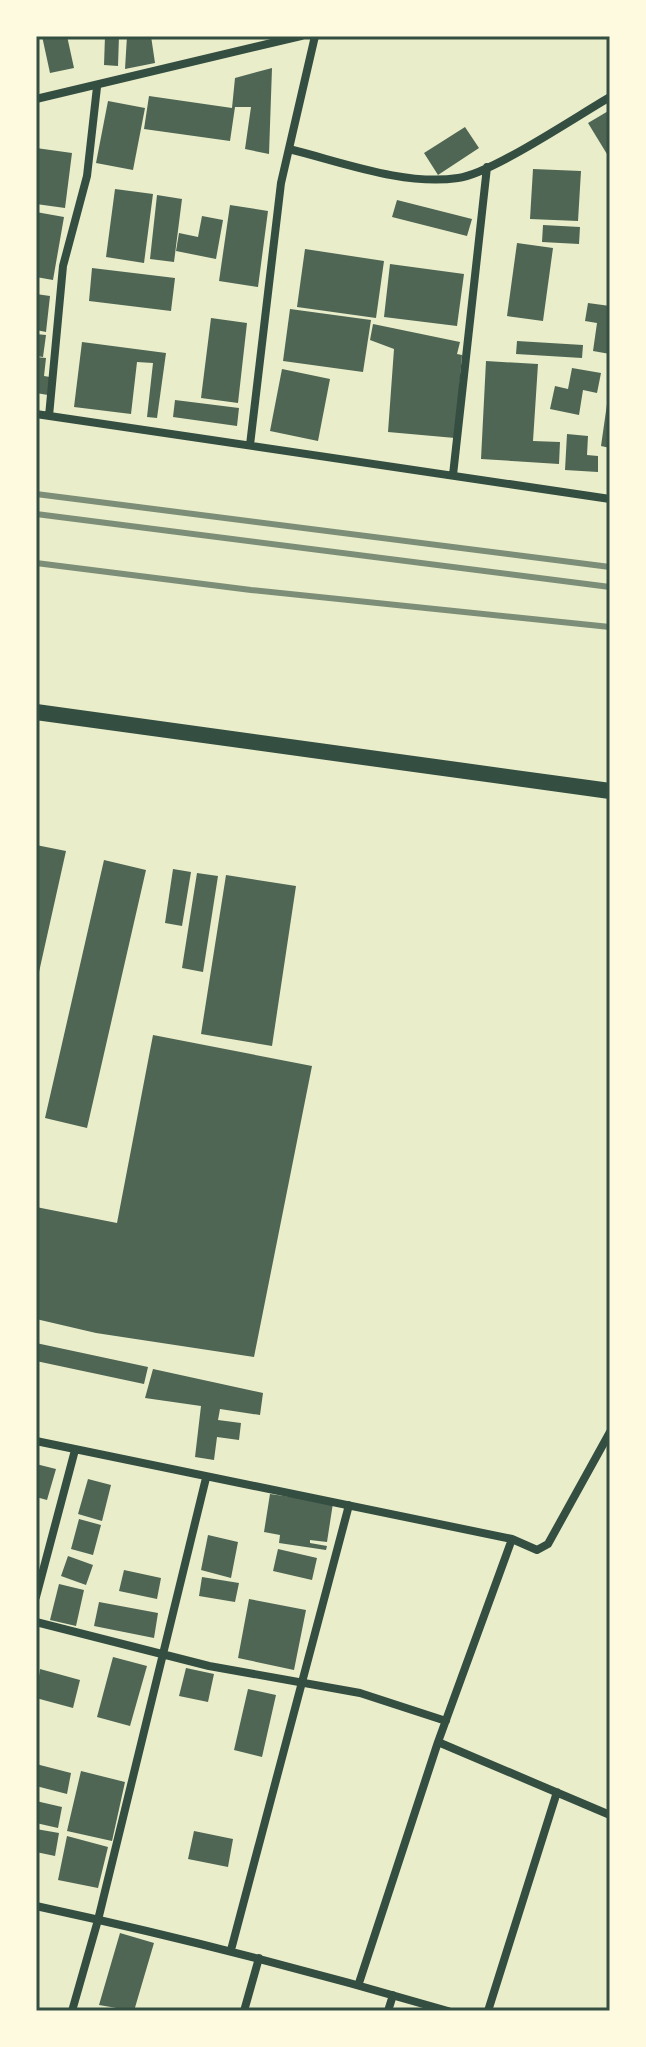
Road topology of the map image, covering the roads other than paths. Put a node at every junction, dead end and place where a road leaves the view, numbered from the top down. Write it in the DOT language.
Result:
graph roads {
  1 [pos="301,36"];
  2 [pos="315,36"];
  3 [pos="97,87"];
  4 [pos="610,97"];
  5 [pos="36,99"];
  6 [pos="289,149"];
  7 [pos="487,167"];
  8 [pos="36,414"];
  9 [pos="49,416"];
  10 [pos="250,445"];
  11 [pos="453,475"];
  12 [pos="610,499"];
  13 [pos="36,712"];
  14 [pos="610,791"];
  15 [pos="610,1432"];
  16 [pos="36,1441"];
  17 [pos="75,1450"];
  18 [pos="206,1478"];
  19 [pos="349,1505"];
  20 [pos="512,1539"];
  21 [pos="36,1597"];
  22 [pos="36,1622"];
  23 [pos="162,1656"];
  24 [pos="301,1684"];
  25 [pos="446,1721"];
  26 [pos="438,1742"];
  27 [pos="557,1792"];
  28 [pos="610,1815"];
  29 [pos="36,1906"];
  30 [pos="98,1920"];
  31 [pos="231,1950"];
  32 [pos="259,1958"];
  33 [pos="359,1983"];
  34 [pos="393,1995"];
  35 [pos="72,2011"];
  36 [pos="244,2011"];
  37 [pos="388,2011"];
  38 [pos="448,2011"];
  39 [pos="488,2011"];
  1 -- 3 [label="street"];
  2 -- 6 [label="street"];
  3 -- 5 [label="street"];
  3 -- 9 [label="street"];
  4 -- 7 [label="street"];
  6 -- 7 [label="street"];
  6 -- 10 [label="street"];
  7 -- 11 [label="street"];
  8 -- 9 [label="street"];
  9 -- 10 [label="street"];
  10 -- 11 [label="street"];
  11 -- 12 [label="street"];
  13 -- 14 [label="main road"];
  15 -- 20 [label="street"];
  16 -- 17 [label="street"];
  17 -- 18 [label="street"];
  17 -- 21 [label="street"];
  18 -- 19 [label="street"];
  18 -- 23 [label="street"];
  19 -- 20 [label="street"];
  19 -- 24 [label="street"];
  20 -- 25 [label="street"];
  22 -- 23 [label="street"];
  23 -- 24 [label="street"];
  23 -- 30 [label="street"];
  24 -- 25 [label="street"];
  24 -- 31 [label="street"];
  25 -- 26 [label="street"];
  26 -- 27 [label="street"];
  26 -- 33 [label="street"];
  27 -- 28 [label="street"];
  27 -- 39 [label="street"];
  29 -- 30 [label="street"];
  30 -- 31 [label="street"];
  30 -- 35 [label="street"];
  31 -- 32 [label="street"];
  32 -- 33 [label="street"];
  32 -- 36 [label="street"];
  33 -- 34 [label="street"];
  34 -- 37 [label="street"];
  34 -- 38 [label="street"];
}
